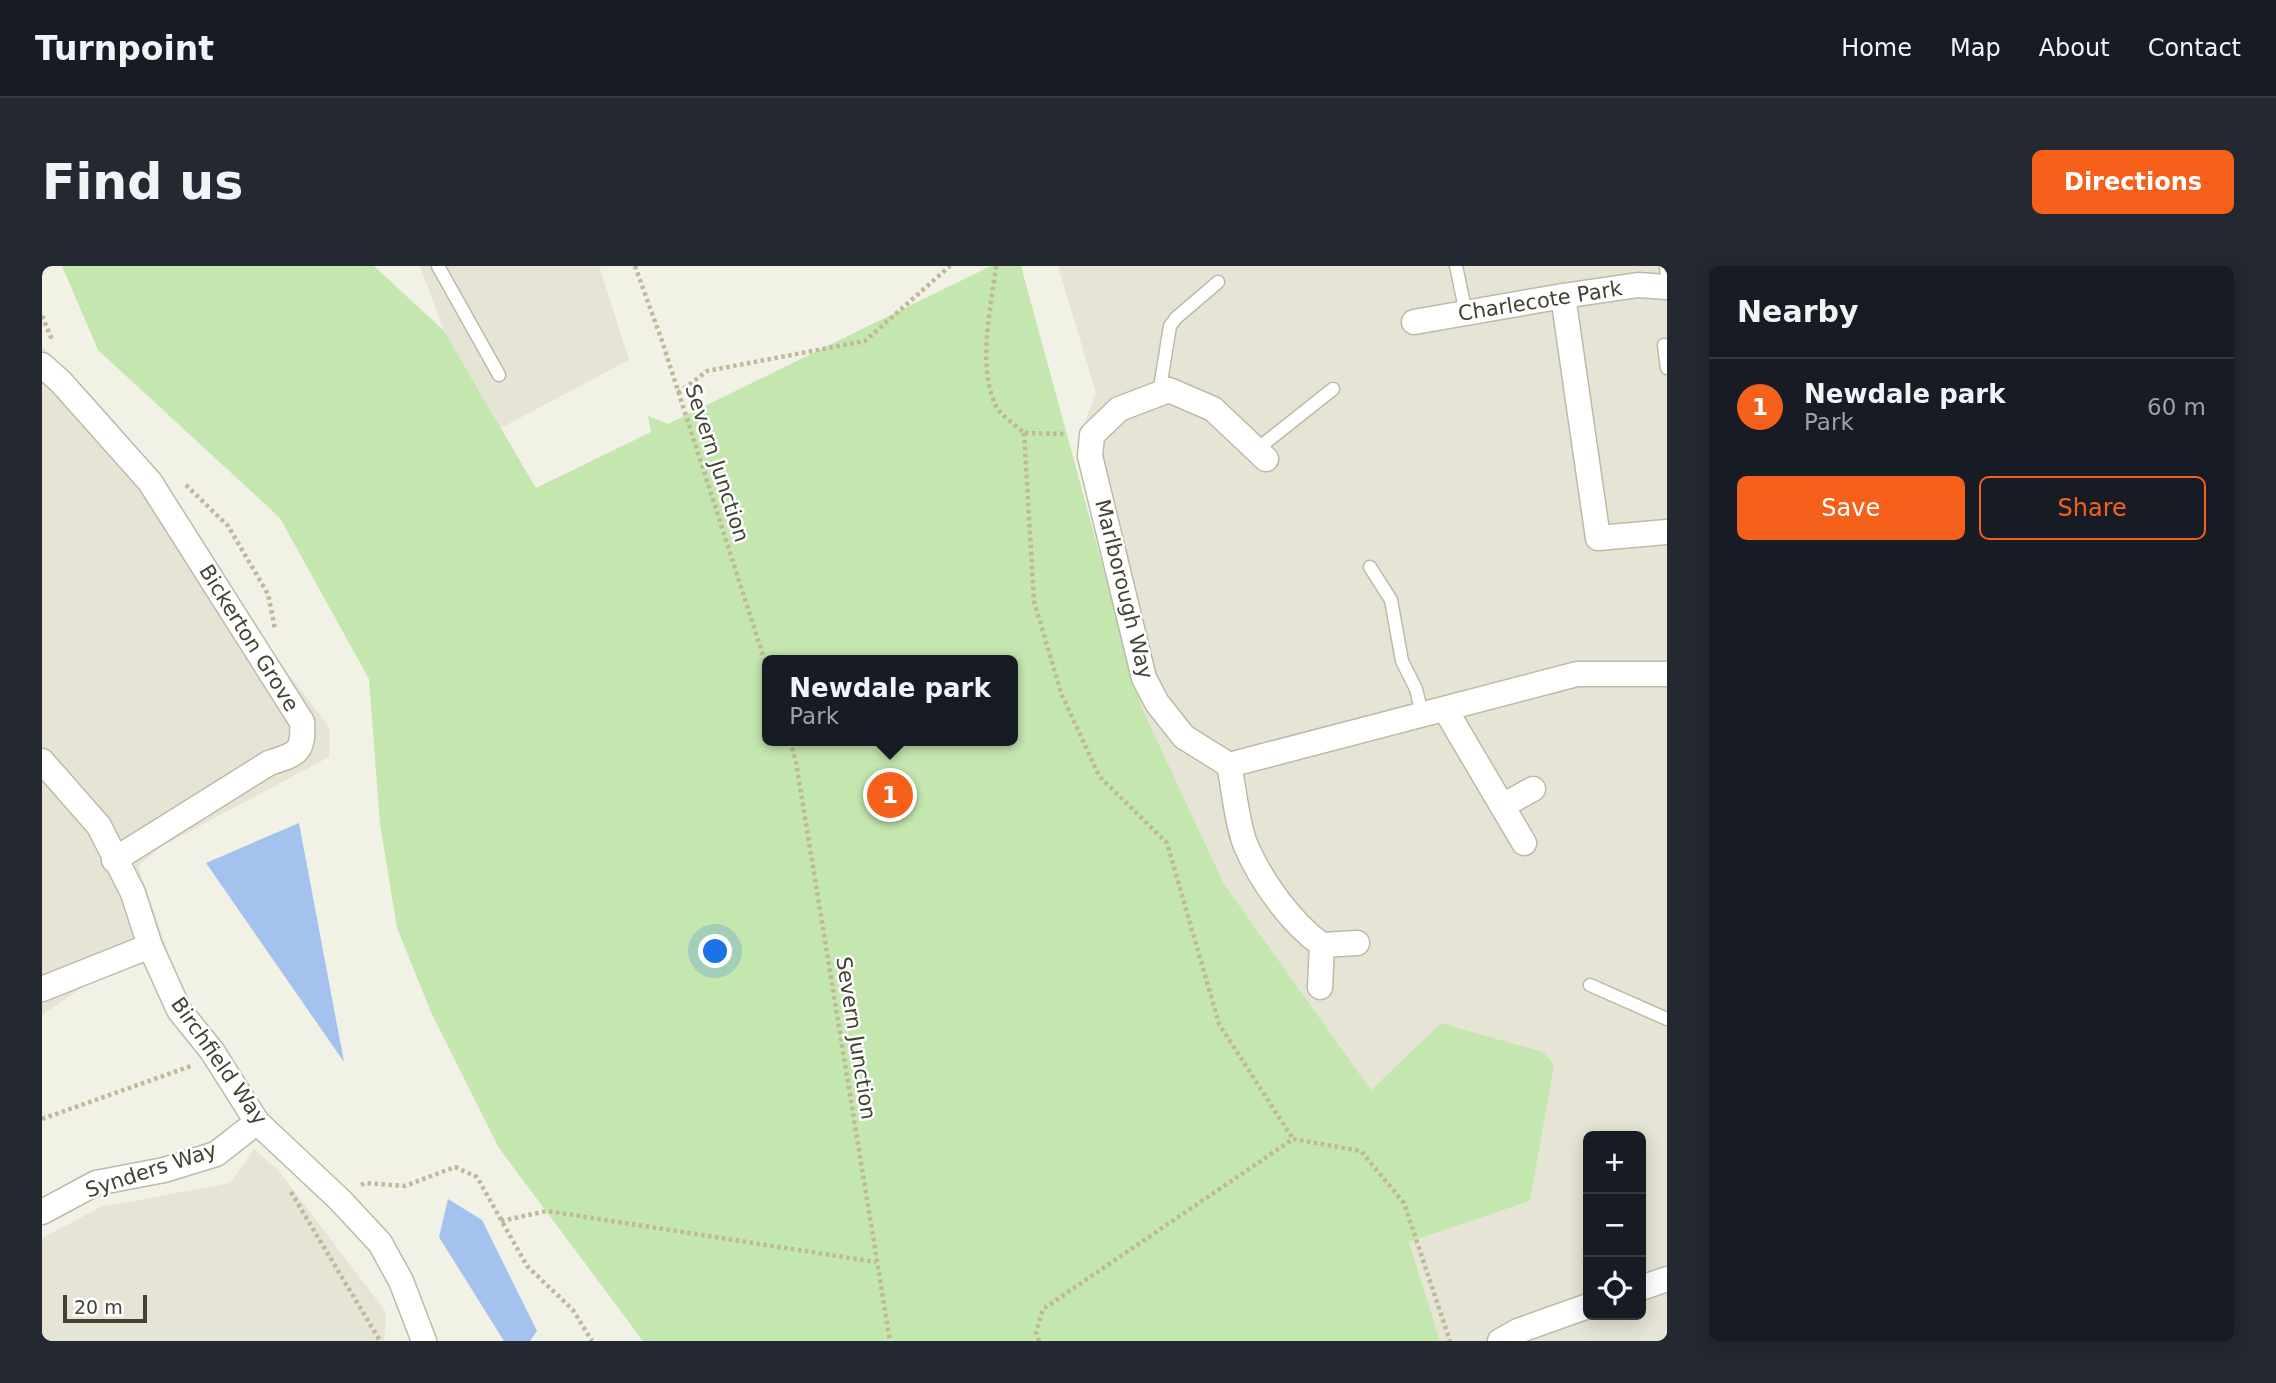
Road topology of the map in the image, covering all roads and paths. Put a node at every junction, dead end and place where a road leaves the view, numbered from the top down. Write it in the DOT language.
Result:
graph roads {
  1 [pos="438,266"];
  2 [pos="635,266"];
  3 [pos="950,266"];
  4 [pos="996,266"];
  5 [pos="1456,266"];
  6 [pos="1666,266"];
  7 [pos="1667,276"];
  8 [pos="1218,282"];
  9 [pos="1667,288"];
  10 [pos="1563,296"];
  11 [pos="1466,313"];
  12 [pos="1414,322"];
  13 [pos="1664,345"];
  14 [pos="42,365"];
  15 [pos="1667,368"];
  16 [pos="499,375"];
  17 [pos="1333,389"];
  18 [pos="678,393"];
  19 [pos="1159,394"];
  20 [pos="1024,433"];
  21 [pos="1092,435"];
  22 [pos="1261,455"];
  23 [pos="1667,532"];
  24 [pos="1370,567"];
  25 [pos="763,655"];
  26 [pos="1667,674"];
  27 [pos="1434,711"];
  28 [pos="791,746"];
  29 [pos="42,761"];
  30 [pos="1229,765"];
  31 [pos="1533,789"];
  32 [pos="1502,806"];
  33 [pos="1524,843"];
  34 [pos="114,860"];
  35 [pos="1357,943"];
  36 [pos="1322,945"];
  37 [pos="150,946"];
  38 [pos="1590,985"];
  39 [pos="1320,987"];
  40 [pos="42,989"];
  41 [pos="1667,1019"];
  42 [pos="212,1051"];
  43 [pos="42,1119"];
  44 [pos="257,1122"];
  45 [pos="1293,1139"];
  46 [pos="285,1182"];
  47 [pos="340,1200"];
  48 [pos="42,1212"];
  49 [pos="501,1221"];
  50 [pos="876,1262"];
  51 [pos="1667,1279"];
  52 [pos="1646,1286"];
  53 [pos="1583,1309"];
  54 [pos="380,1341"];
  55 [pos="424,1341"];
  56 [pos="592,1341"];
  57 [pos="890,1341"];
  58 [pos="1039,1341"];
  59 [pos="1450,1341"];
  60 [pos="1500,1341"];
  1 -- 16 [label="lane"];
  2 -- 18 [label="path, Severn Junction"];
  3 -- 18 [label="path"];
  4 -- 20 [label="path"];
  5 -- 11 [label="lane"];
  6 -- 7 [label="lane"];
  8 -- 19 [label="lane"];
  9 -- 10 [label="street, Charlecote Park"];
  10 -- 11 [label="street, Charlecote Park"];
  10 -- 23 [label="street"];
  11 -- 12 [label="street, Charlecote Park"];
  13 -- 15 [label="lane"];
  14 -- 34 [label="street, Bickerton Grove"];
  17 -- 22 [label="lane"];
  18 -- 25 [label="path, Severn Junction"];
  19 -- 21 [label="street"];
  19 -- 22 [label="street"];
  20 -- 21 [label="path"];
  20 -- 45 [label="path"];
  21 -- 30 [label="street, Marlborough Way"];
  24 -- 27 [label="lane"];
  26 -- 27 [label="street"];
  27 -- 30 [label="street"];
  27 -- 32 [label="street"];
  28 -- 50 [label="path, Severn Junction"];
  29 -- 34 [label="street, Birchfield Way"];
  30 -- 36 [label="street"];
  31 -- 32 [label="street"];
  32 -- 33 [label="street"];
  34 -- 37 [label="street, Birchfield Way"];
  35 -- 36 [label="street"];
  36 -- 39 [label="street"];
  37 -- 40 [label="street"];
  37 -- 42 [label="street, Birchfield Way"];
  38 -- 41 [label="lane"];
  42 -- 43 [label="path"];
  42 -- 44 [label="street, Birchfield Way"];
  44 -- 47 [label="street, Birchfield Way"];
  44 -- 48 [label="street, Synders Way"];
  45 -- 58 [label="path"];
  45 -- 59 [label="path"];
  46 -- 54 [label="path"];
  47 -- 49 [label="path"];
  47 -- 55 [label="street, Birchfield Way"];
  49 -- 50 [label="path"];
  49 -- 56 [label="path"];
  50 -- 57 [label="path, Severn Junction"];
  51 -- 52 [label="street"];
  53 -- 60 [label="street"];
}
